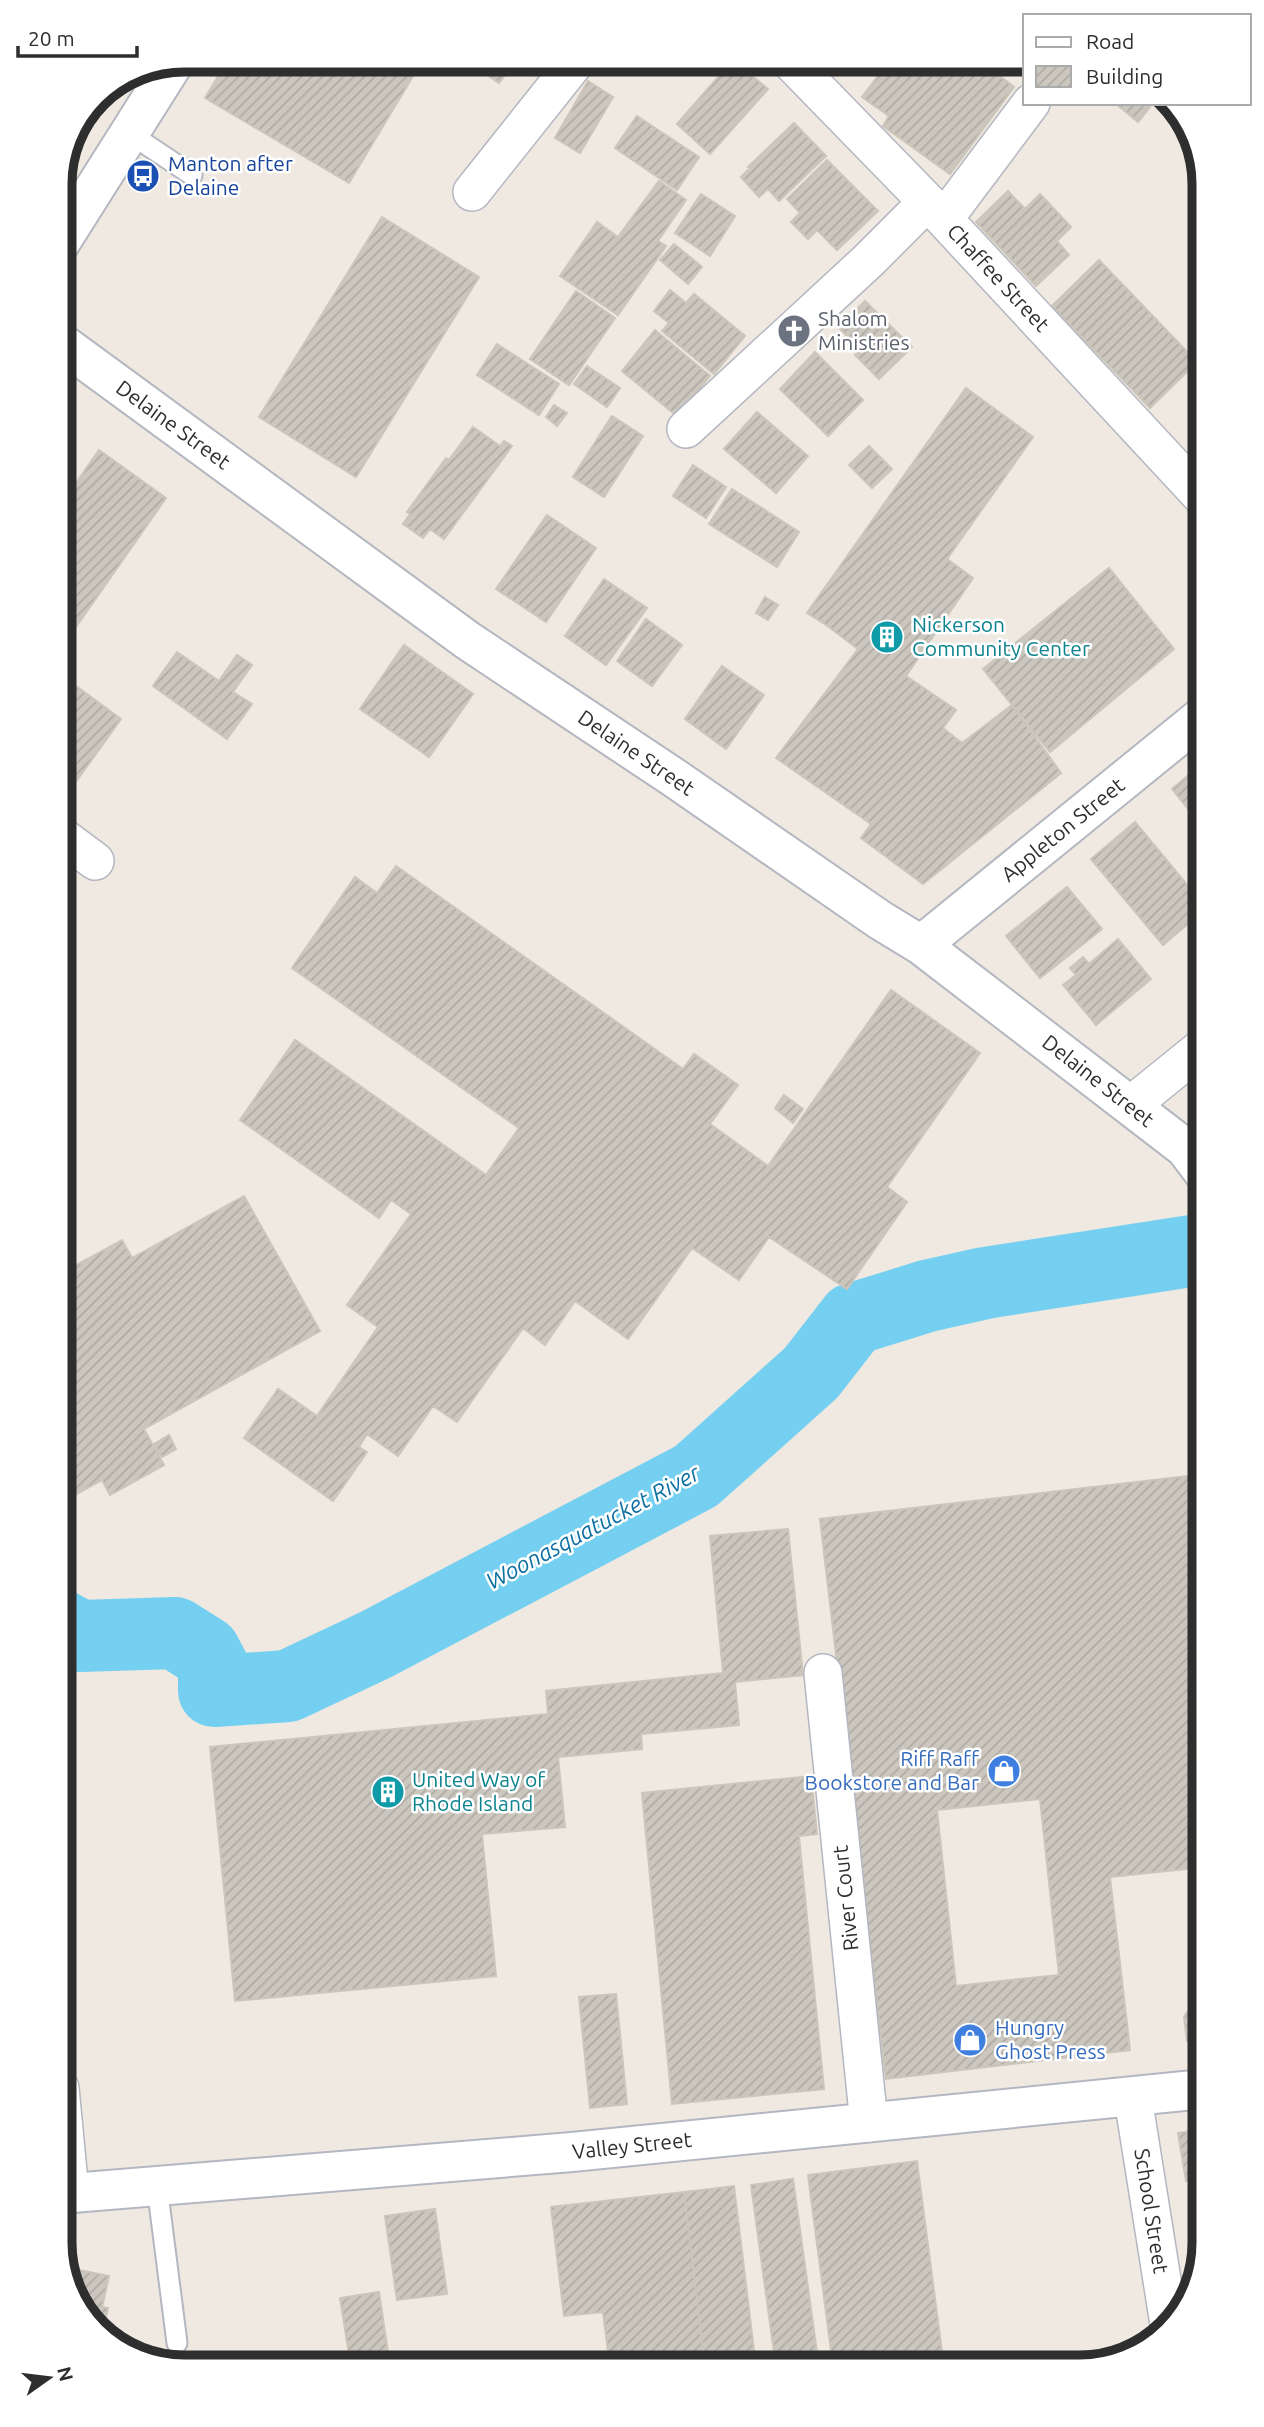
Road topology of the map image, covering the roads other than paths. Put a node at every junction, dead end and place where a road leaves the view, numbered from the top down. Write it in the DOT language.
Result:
graph roads {
  1 [pos="567,72"];
  2 [pos="801,72"];
  3 [pos="167,73"];
  4 [pos="1029,105"];
  5 [pos="129,133"];
  6 [pos="192,175"];
  7 [pos="472,192"];
  8 [pos="936,211"];
  9 [pos="72,224"];
  10 [pos="72,351"];
  11 [pos="686,429"];
  12 [pos="1192,485"];
  13 [pos="1192,726"];
  14 [pos="72,844"];
  15 [pos="95,861"];
  16 [pos="921,945"];
  17 [pos="1192,1056"];
  18 [pos="1130,1105"];
  19 [pos="1192,1157"];
  20 [pos="823,1673"];
  21 [pos="1192,2091"];
  22 [pos="1133,2098"];
  23 [pos="869,2123"];
  24 [pos="157,2186"];
  25 [pos="72,2193"];
  26 [pos="1167,2313"];
  27 [pos="177,2343"];
  1 -- 7 [label="street"];
  2 -- 8 [label="street, Chaffee Street"];
  3 -- 5 [label="street"];
  4 -- 8 [label="street"];
  5 -- 6 [label="lane"];
  5 -- 9 [label="street"];
  8 -- 11 [label="street"];
  8 -- 12 [label="street, Chaffee Street"];
  10 -- 16 [label="street, Delaine Street"];
  13 -- 16 [label="street, Appleton Street"];
  14 -- 15 [label="street"];
  16 -- 18 [label="street, Delaine Street"];
  17 -- 18 [label="street"];
  18 -- 19 [label="street, Delaine Street"];
  20 -- 23 [label="street, River Court"];
  21 -- 22 [label="street, Valley Street"];
  22 -- 23 [label="street, Valley Street"];
  22 -- 26 [label="street, School Street"];
  23 -- 24 [label="street, Valley Street"];
  24 -- 25 [label="street, Valley Street"];
  24 -- 27 [label="lane"];
}
